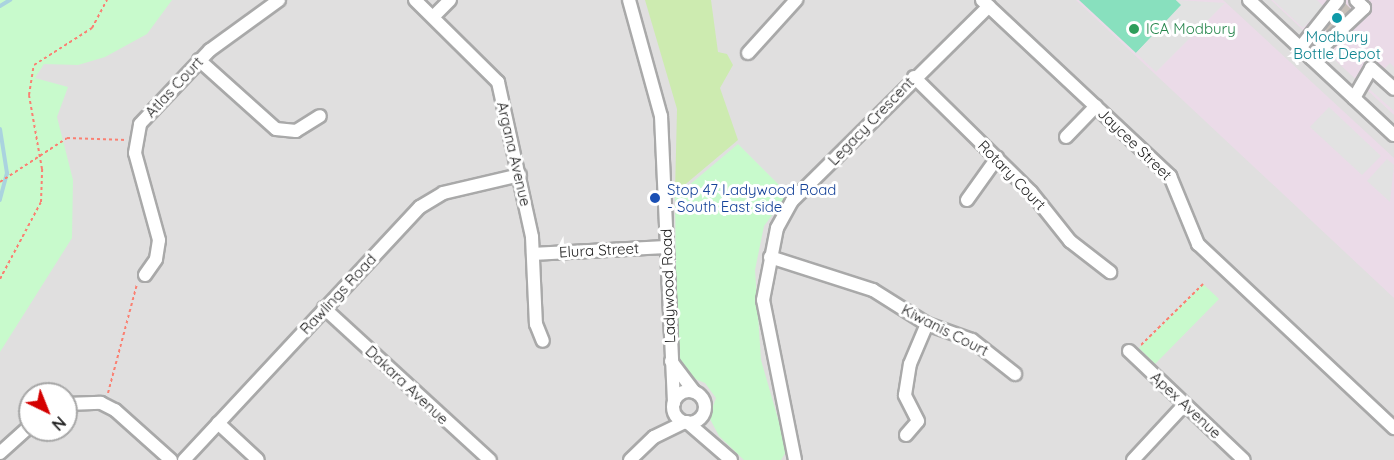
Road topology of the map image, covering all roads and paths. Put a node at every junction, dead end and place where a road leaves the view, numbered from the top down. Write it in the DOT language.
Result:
graph roads {
  1 [pos="107,0"];
  2 [pos="279,0"];
  3 [pos="415,0"];
  4 [pos="450,0"];
  5 [pos="629,0"];
  6 [pos="796,0"];
  7 [pos="1249,0"];
  8 [pos="1338,0"];
  9 [pos="1356,0"];
  10 [pos="985,3"];
  11 [pos="433,17"];
  12 [pos="1300,48"];
  13 [pos="748,53"];
  14 [pos="1311,58"];
  15 [pos="199,60"];
  16 [pos="914,78"];
  17 [pos="1394,89"];
  18 [pos="1354,98"];
  19 [pos="1096,106"];
  20 [pos="320,116"];
  21 [pos="1394,117"];
  22 [pos="1389,131"];
  23 [pos="1066,137"];
  24 [pos="136,140"];
  25 [pos="40,158"];
  26 [pos="997,158"];
  27 [pos="520,175"];
  28 [pos="0,182"];
  29 [pos="967,200"];
  30 [pos="665,247"];
  31 [pos="533,254"];
  32 [pos="770,257"];
  33 [pos="1110,272"];
  34 [pos="145,275"];
  35 [pos="0,279"];
  36 [pos="1203,284"];
  37 [pos="324,308"];
  38 [pos="927,324"];
  39 [pos="543,341"];
  40 [pos="1129,351"];
  41 [pos="1147,356"];
  42 [pos="671,360"];
  43 [pos="1015,374"];
  44 [pos="694,392"];
  45 [pos="78,404"];
  46 [pos="1185,404"];
  47 [pos="105,405"];
  48 [pos="673,405"];
  49 [pos="702,414"];
  50 [pos="686,422"];
  51 [pos="218,423"];
  52 [pos="1394,428"];
  53 [pos="906,435"];
  54 [pos="18,437"];
  55 [pos="654,437"];
  56 [pos="715,444"];
  57 [pos="0,453"];
  58 [pos="171,460"];
  59 [pos="184,460"];
  60 [pos="258,460"];
  61 [pos="490,460"];
  62 [pos="630,460"];
  63 [pos="731,460"];
  64 [pos="795,460"];
  65 [pos="1133,460"];
  66 [pos="1244,460"];
  1 -- 25 [label="path"];
  2 -- 15 [label="street, Atlas Court"];
  3 -- 11 [label="street, Argana Avenue"];
  4 -- 11 [label="street"];
  5 -- 30 [label="street, Ladywood Road"];
  6 -- 13 [label="street"];
  7 -- 12 [label="street"];
  8 -- 12 [label="street"];
  9 -- 14 [label="street"];
  10 -- 16 [label="street, Legacy Crescent"];
  10 -- 19 [label="street, Jaycee Street"];
  11 -- 27 [label="street, Argana Avenue"];
  12 -- 14 [label="street"];
  14 -- 18 [label="street"];
  15 -- 20 [label="street"];
  15 -- 24 [label="street, Atlas Court"];
  16 -- 26 [label="street, Rotary Court"];
  16 -- 32 [label="street, Legacy Crescent"];
  17 -- 18 [label="street"];
  18 -- 22 [label="street"];
  19 -- 23 [label="street"];
  19 -- 52 [label="street, Jaycee Street"];
  21 -- 22 [label="street"];
  24 -- 25 [label="path"];
  24 -- 34 [label="street"];
  25 -- 28 [label="path"];
  25 -- 35 [label="path"];
  26 -- 29 [label="street"];
  26 -- 33 [label="street, Rotary Court"];
  27 -- 31 [label="street, Argana Avenue"];
  27 -- 37 [label="street, Rawlings Road"];
  30 -- 31 [label="street, Elura Street"];
  30 -- 42 [label="street, Ladywood Road"];
  31 -- 39 [label="street, Argana Avenue"];
  32 -- 38 [label="street, Kiwanis Court"];
  32 -- 64 [label="street, Legacy Crescent"];
  34 -- 47 [label="path"];
  36 -- 41 [label="path"];
  37 -- 51 [label="street, Rawlings Road"];
  37 -- 61 [label="street, Dakara Avenue"];
  38 -- 43 [label="street, Kiwanis Court"];
  38 -- 53 [label="street"];
  40 -- 46 [label="street, Apex Avenue"];
  42 -- 44 [label="street, Ladywood Road"];
  42 -- 48 [label="street, Ladywood Road"];
  44 -- 48 [label="street"];
  44 -- 49 [label="street"];
  45 -- 47 [label="street"];
  46 -- 65 [label="street"];
  46 -- 66 [label="street, Apex Avenue"];
  47 -- 58 [label="street"];
  48 -- 50 [label="street"];
  48 -- 55 [label="street"];
  49 -- 50 [label="street"];
  49 -- 56 [label="street"];
  50 -- 55 [label="street"];
  50 -- 56 [label="street"];
  51 -- 59 [label="street, Rawlings Road"];
  51 -- 60 [label="street"];
  54 -- 57 [label="street"];
  55 -- 62 [label="street"];
  56 -- 63 [label="street"];
}
